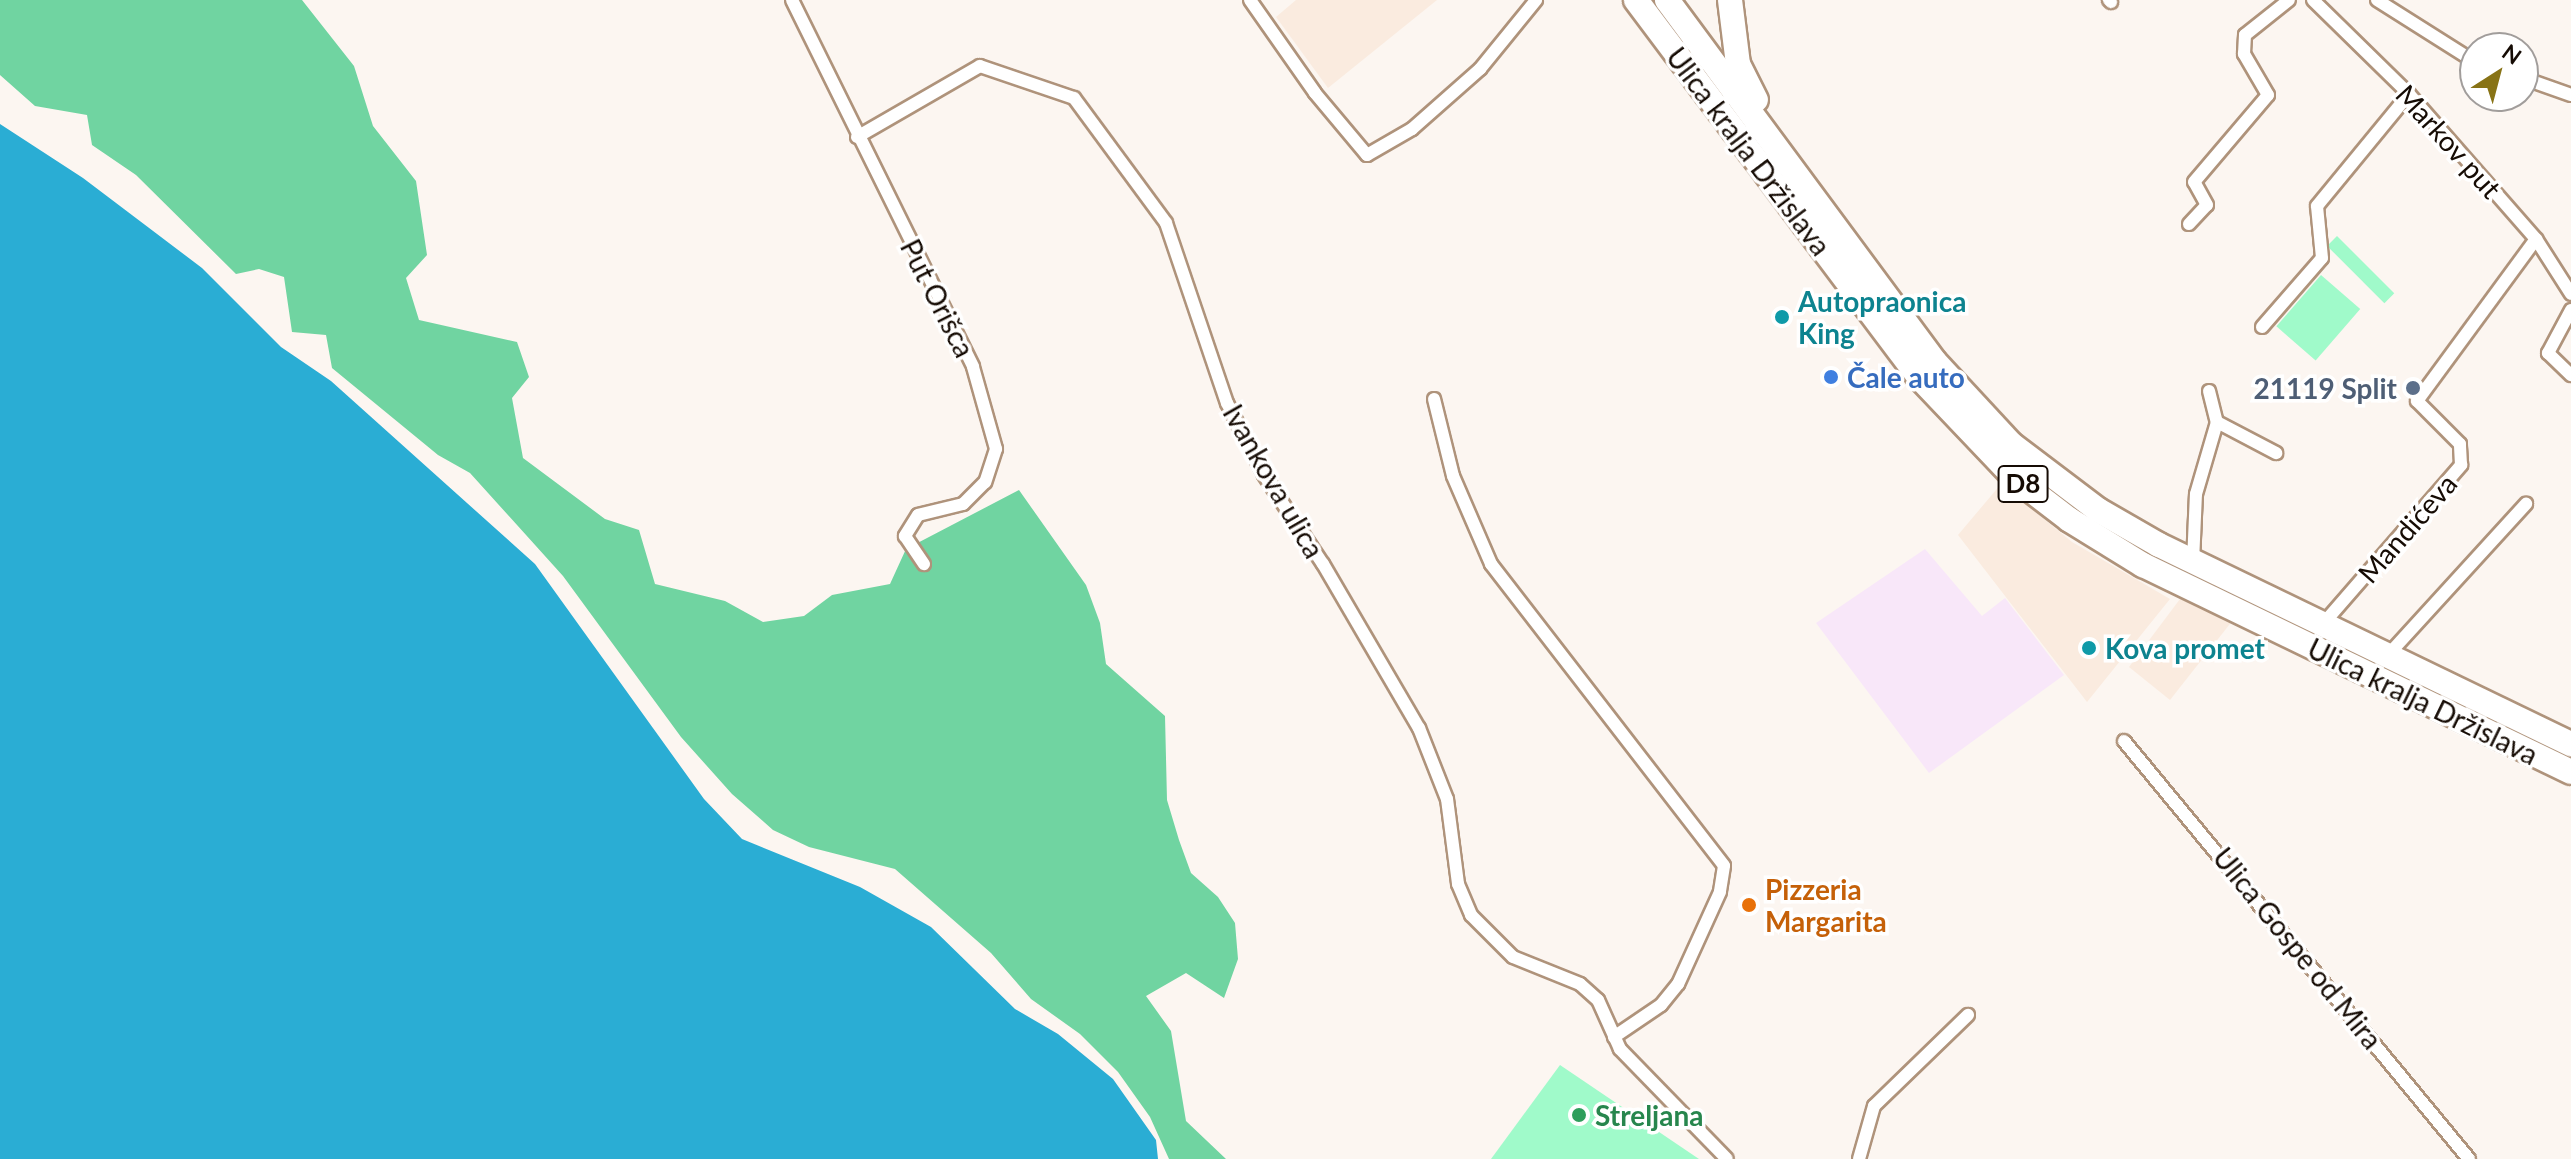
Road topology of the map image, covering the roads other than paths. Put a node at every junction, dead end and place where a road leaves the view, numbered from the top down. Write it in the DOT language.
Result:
graph roads {
  1 [pos="792,0"];
  2 [pos="1250,0"];
  3 [pos="1536,0"];
  4 [pos="1636,0"];
  5 [pos="1667,0"];
  6 [pos="1730,0"];
  7 [pos="2289,0"];
  8 [pos="2313,0"];
  9 [pos="2377,0"];
  10 [pos="2459,52"];
  11 [pos="2539,84"];
  12 [pos="2409,94"];
  13 [pos="2571,95"];
  14 [pos="857,137"];
  15 [pos="1772,142"];
  16 [pos="2189,224"];
  17 [pos="2536,239"];
  18 [pos="2571,294"];
  19 [pos="2571,310"];
  20 [pos="2262,327"];
  21 [pos="2571,375"];
  22 [pos="2209,391"];
  23 [pos="1434,399"];
  24 [pos="2217,422"];
  25 [pos="2276,453"];
  26 [pos="2526,504"];
  27 [pos="2193,562"];
  28 [pos="924,564"];
  29 [pos="2323,624"];
  30 [pos="2388,655"];
  31 [pos="2124,741"];
  32 [pos="2571,744"];
  33 [pos="2571,772"];
  34 [pos="1968,1015"];
  35 [pos="1614,1037"];
  36 [pos="1727,1159"];
  37 [pos="1859,1159"];
  38 [pos="2469,1159"];
  1 -- 14 [label="street, Put Orišca"];
  2 -- 3 [label="street"];
  4 -- 33 [label="highway, Ulica kralja Držislava / D8"];
  5 -- 15 [label="highway, Ulica kralja Držislava / D8"];
  6 -- 15 [label="highway"];
  7 -- 16 [label="street"];
  8 -- 12 [label="street, Markov put"];
  9 -- 10 [label="street"];
  11 -- 13 [label="street"];
  12 -- 17 [label="street, Markov put"];
  12 -- 20 [label="street"];
  14 -- 28 [label="street, Put Orišca"];
  14 -- 35 [label="street, Ivankova ulica"];
  15 -- 27 [label="highway, Ulica kralja Držislava / D8"];
  17 -- 18 [label="street, Markov put"];
  17 -- 29 [label="street, Mandićeva"];
  19 -- 21 [label="street"];
  22 -- 24 [label="street"];
  23 -- 35 [label="street"];
  24 -- 25 [label="street"];
  24 -- 27 [label="street"];
  26 -- 30 [label="street"];
  27 -- 29 [label="highway, Ulica kralja Držislava / D8"];
  29 -- 30 [label="highway, Ulica kralja Držislava / D8"];
  30 -- 32 [label="highway, Ulica kralja Držislava / D8"];
  31 -- 38 [label="street, Ulica Gospe od Mira"];
  34 -- 37 [label="street"];
  35 -- 36 [label="street, Ivankova ulica"];
}
